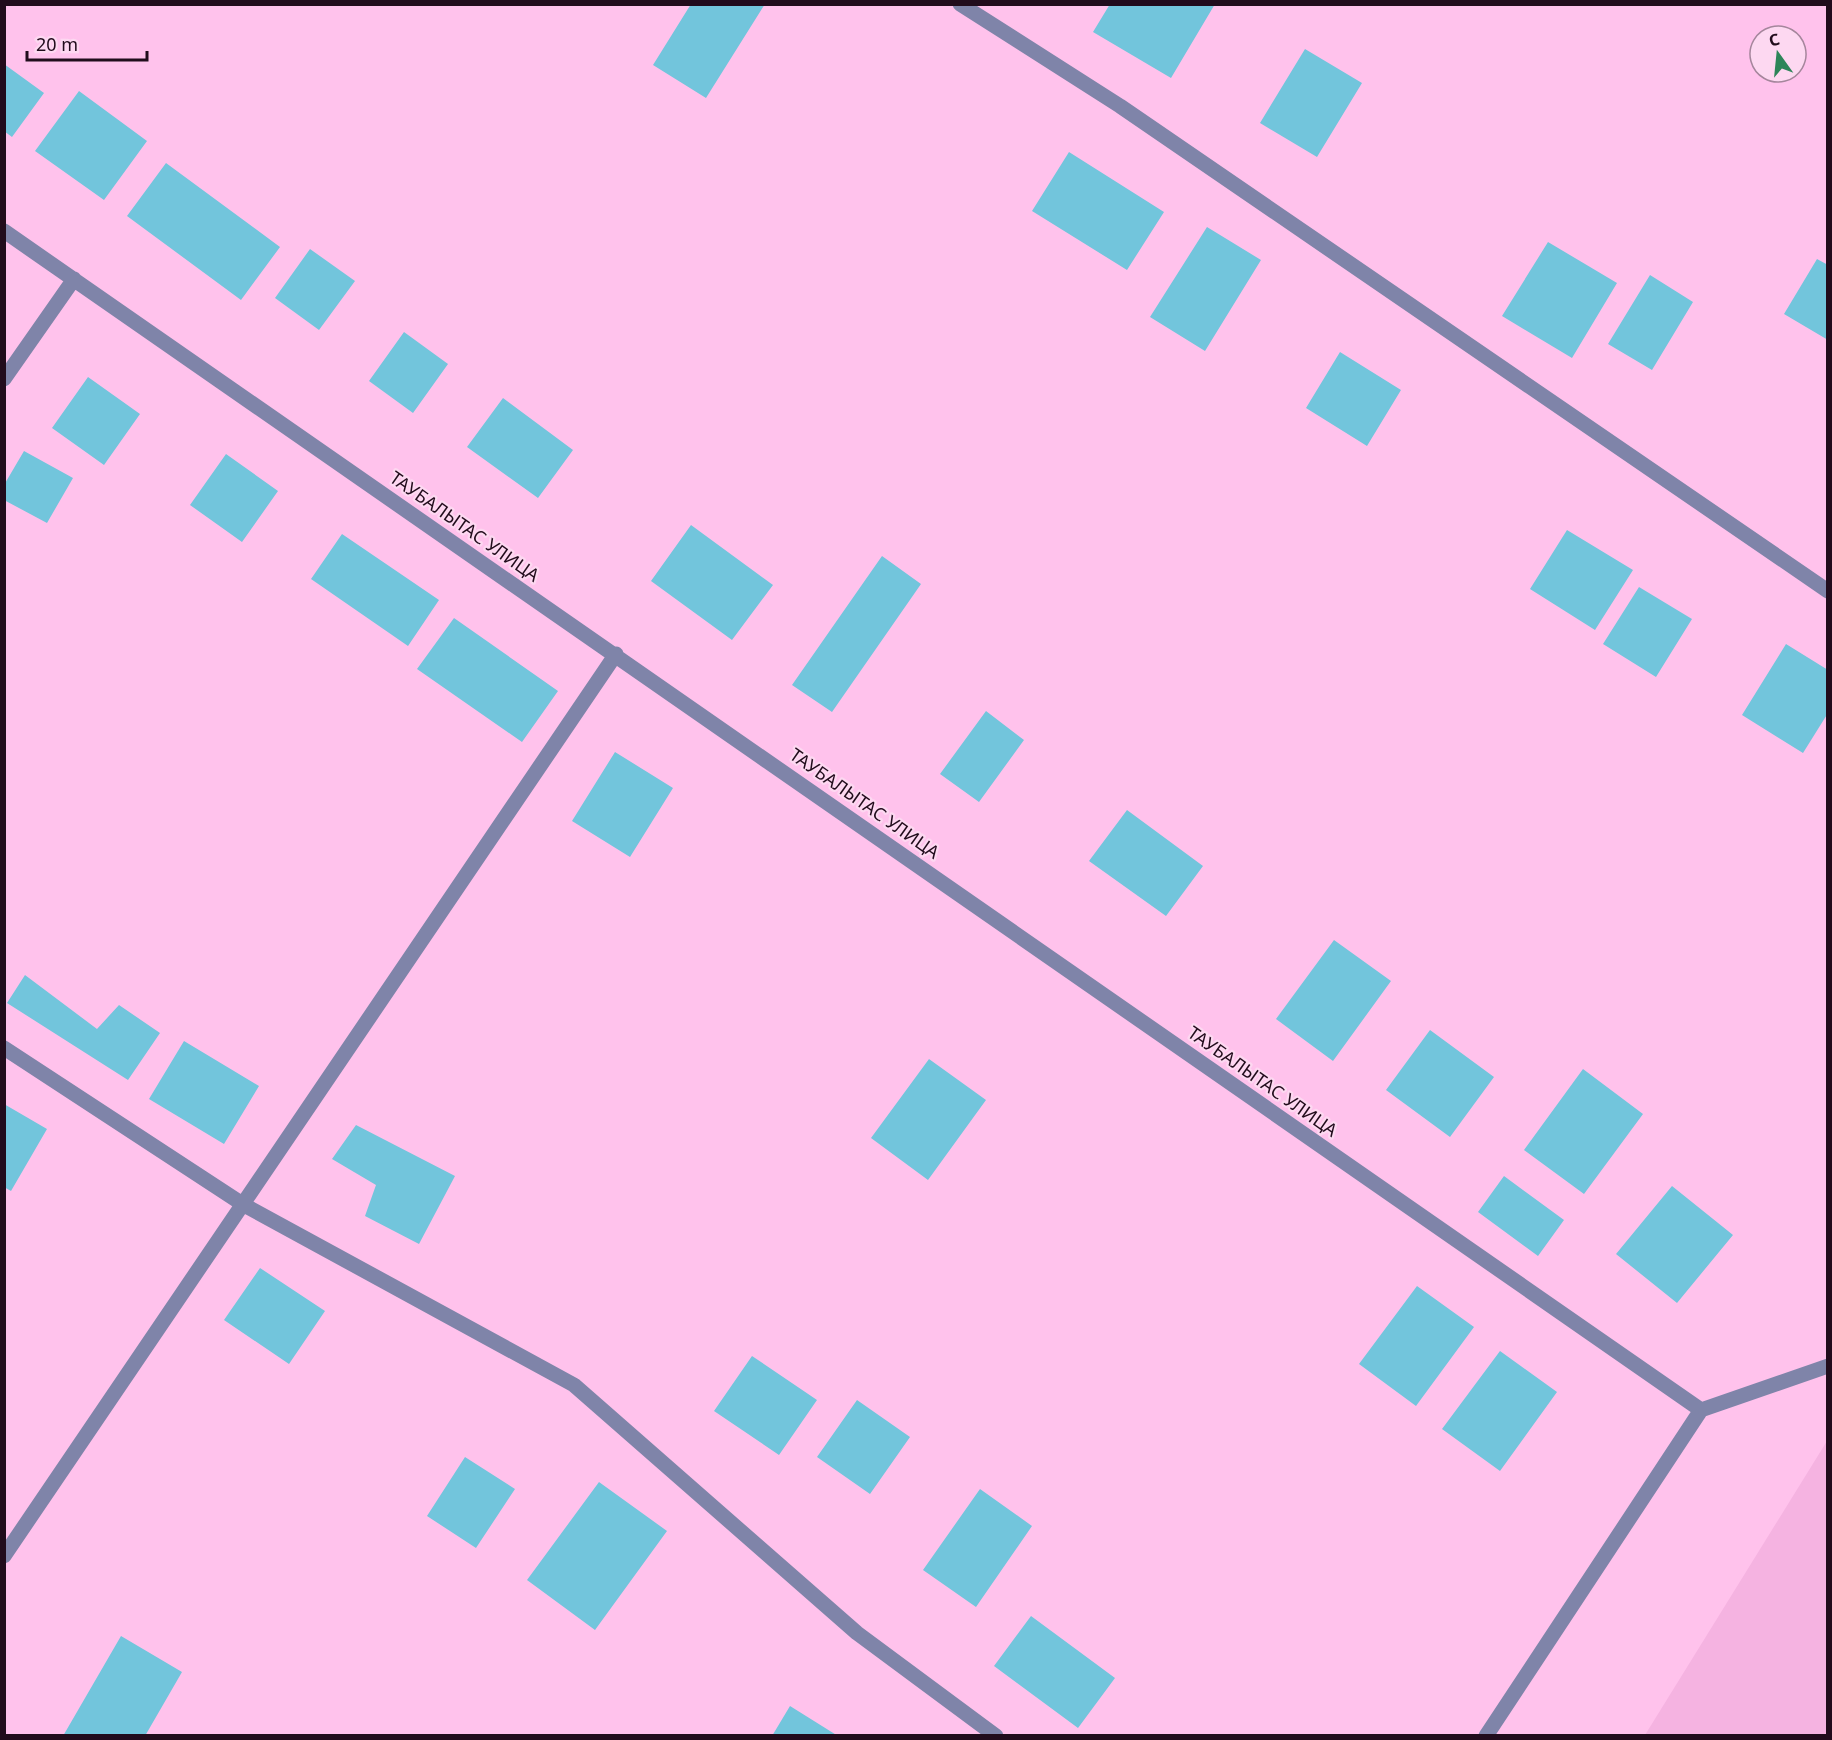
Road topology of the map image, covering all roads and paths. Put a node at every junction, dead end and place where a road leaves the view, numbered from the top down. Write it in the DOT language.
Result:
graph roads {
  1 [pos="960,4"];
  2 [pos="4,231"];
  3 [pos="74,279"];
  4 [pos="4,379"];
  5 [pos="1827,591"];
  6 [pos="616,654"];
  7 [pos="4,1048"];
  8 [pos="244,1205"];
  9 [pos="1827,1366"];
  10 [pos="1701,1410"];
  11 [pos="4,1556"];
  12 [pos="996,1736"];
  13 [pos="1486,1736"];
  1 -- 5 [label="street"];
  2 -- 3 [label="street, ТАУБАЛЫТАС УЛИЦА"];
  3 -- 4 [label="street"];
  3 -- 6 [label="street, ТАУБАЛЫТАС УЛИЦА"];
  6 -- 8 [label="street"];
  6 -- 10 [label="street, ТАУБАЛЫТАС УЛИЦА"];
  7 -- 8 [label="street"];
  8 -- 11 [label="street"];
  8 -- 12 [label="street"];
  9 -- 10 [label="street"];
  10 -- 13 [label="street"];
}
